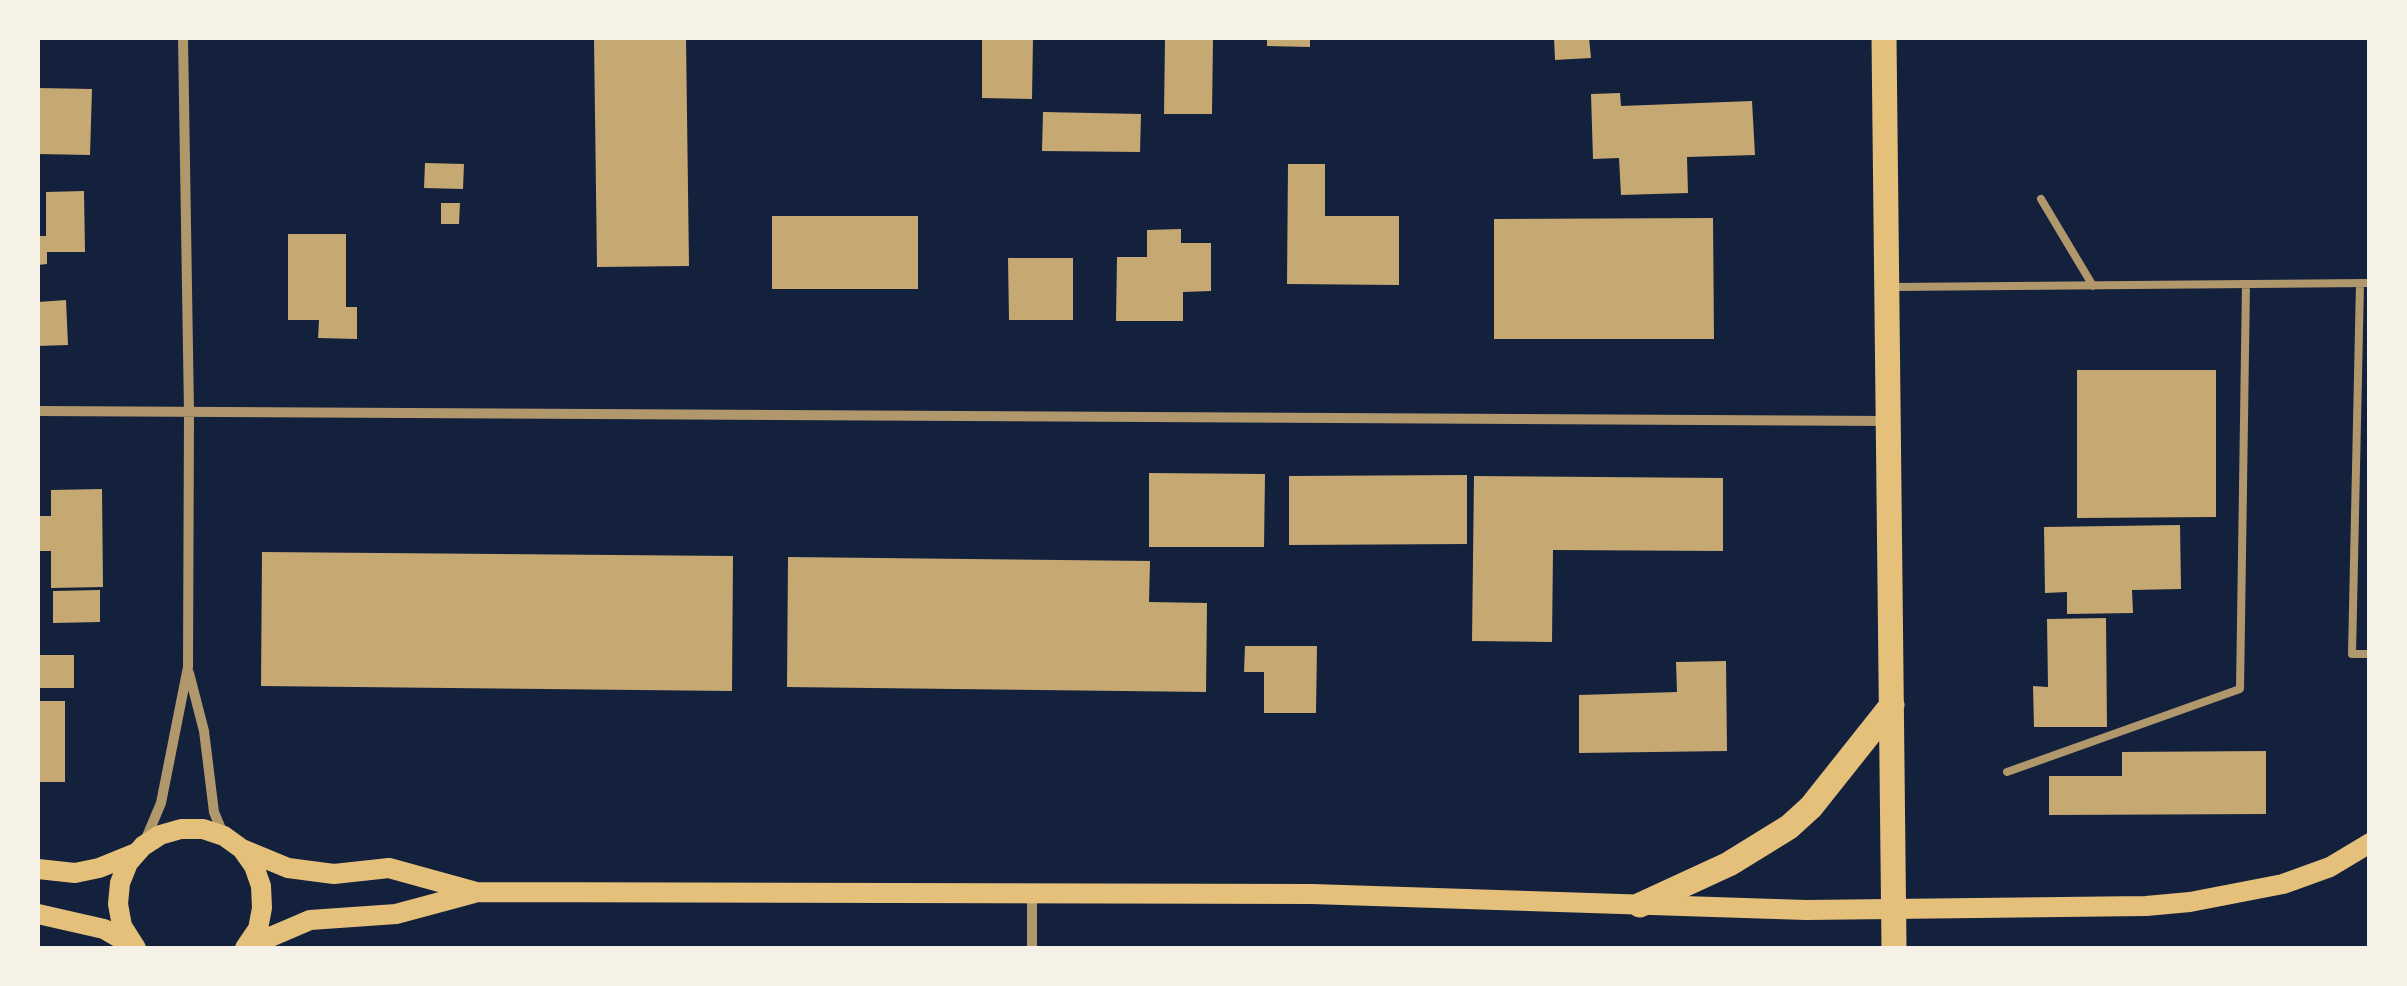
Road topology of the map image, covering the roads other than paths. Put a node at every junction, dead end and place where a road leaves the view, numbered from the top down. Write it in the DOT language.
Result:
graph roads {
  1 [pos="183,38"];
  2 [pos="1884,38"];
  3 [pos="2041,199"];
  4 [pos="2365,283"];
  5 [pos="2246,284"];
  6 [pos="2092,286"];
  7 [pos="1888,287"];
  8 [pos="38,411"];
  9 [pos="189,412"];
  10 [pos="1889,420"];
  11 [pos="2370,654"];
  12 [pos="188,667"];
  13 [pos="1892,706"];
  14 [pos="2007,772"];
  15 [pos="224,836"];
  16 [pos="2370,843"];
  17 [pos="140,849"];
  18 [pos="242,850"];
  19 [pos="38,869"];
  20 [pos="476,892"];
  21 [pos="1032,893"];
  22 [pos="1640,904"];
  23 [pos="1894,908"];
  24 [pos="38,914"];
  25 [pos="134,947"];
  26 [pos="246,948"];
  27 [pos="1032,948"];
  28 [pos="1894,948"];
  1 -- 9 [label="street"];
  2 -- 7 [label="main road"];
  3 -- 6 [label="lane"];
  4 -- 5 [label="lane"];
  4 -- 11 [label="lane"];
  5 -- 6 [label="lane"];
  5 -- 14 [label="lane"];
  6 -- 7 [label="lane"];
  7 -- 10 [label="main road"];
  8 -- 9 [label="street"];
  9 -- 10 [label="street"];
  9 -- 12 [label="street"];
  10 -- 13 [label="main road"];
  12 -- 15 [label="street"];
  12 -- 17 [label="street"];
  13 -- 22 [label="main road"];
  13 -- 23 [label="main road"];
  15 -- 17 [label="main road"];
  15 -- 18 [label="main road"];
  16 -- 23 [label="main road"];
  17 -- 19 [label="main road"];
  17 -- 25 [label="main road"];
  18 -- 20 [label="main road"];
  18 -- 26 [label="main road"];
  20 -- 21 [label="main road"];
  20 -- 26 [label="main road"];
  21 -- 22 [label="main road"];
  21 -- 27 [label="street"];
  22 -- 23 [label="main road"];
  23 -- 28 [label="main road"];
  24 -- 25 [label="main road"];
}
